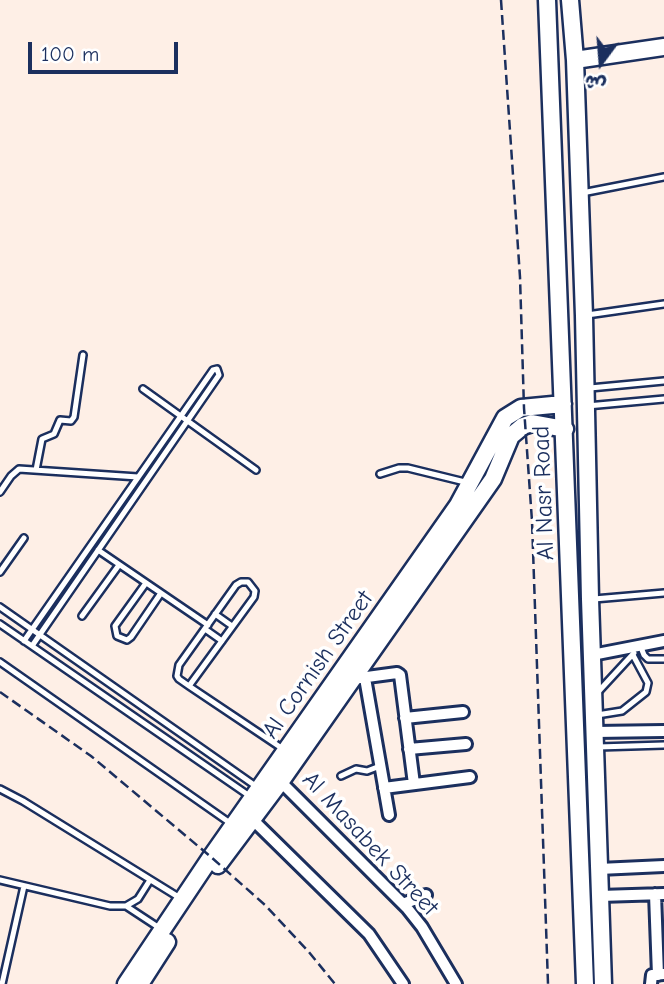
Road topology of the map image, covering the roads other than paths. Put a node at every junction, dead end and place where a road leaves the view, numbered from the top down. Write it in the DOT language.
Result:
graph roads {
  1 [pos="548,0"];
  2 [pos="570,0"];
  3 [pos="664,47"];
  4 [pos="575,60"];
  5 [pos="664,177"];
  6 [pos="579,194"];
  7 [pos="664,304"];
  8 [pos="584,316"];
  9 [pos="83,355"];
  10 [pos="664,381"];
  11 [pos="586,388"];
  12 [pos="143,389"];
  13 [pos="664,400"];
  14 [pos="563,404"];
  15 [pos="587,406"];
  16 [pos="181,416"];
  17 [pos="187,421"];
  18 [pos="565,429"];
  19 [pos="36,470"];
  20 [pos="256,470"];
  21 [pos="380,474"];
  22 [pos="138,477"];
  23 [pos="133,485"];
  24 [pos="140,489"];
  25 [pos="477,489"];
  26 [pos="0,492"];
  27 [pos="24,538"];
  28 [pos="90,547"];
  29 [pos="98,551"];
  30 [pos="119,565"];
  31 [pos="0,572"];
  32 [pos="146,583"];
  33 [pos="161,593"];
  34 [pos="664,593"];
  35 [pos="590,599"];
  36 [pos="0,607"];
  37 [pos="215,614"];
  38 [pos="82,616"];
  39 [pos="0,624"];
  40 [pos="232,626"];
  41 [pos="206,627"];
  42 [pos="32,630"];
  43 [pos="40,635"];
  44 [pos="24,641"];
  45 [pos="222,641"];
  46 [pos="664,641"];
  47 [pos="32,646"];
  48 [pos="637,649"];
  49 [pos="592,655"];
  50 [pos="664,659"];
  51 [pos="0,662"];
  52 [pos="359,678"];
  53 [pos="189,686"];
  54 [pos="593,696"];
  55 [pos="463,712"];
  56 [pos="156,716"];
  57 [pos="405,719"];
  58 [pos="149,727"];
  59 [pos="664,731"];
  60 [pos="595,732"];
  61 [pos="466,744"];
  62 [pos="664,745"];
  63 [pos="410,749"];
  64 [pos="286,751"];
  65 [pos="214,756"];
  66 [pos="380,766"];
  67 [pos="206,767"];
  68 [pos="341,776"];
  69 [pos="276,777"];
  70 [pos="470,777"];
  71 [pos="414,784"];
  72 [pos="384,788"];
  73 [pos="0,789"];
  74 [pos="256,793"];
  75 [pos="388,815"];
  76 [pos="253,820"];
  77 [pos="233,825"];
  78 [pos="664,866"];
  79 [pos="599,869"];
  80 [pos="0,880"];
  81 [pos="150,880"];
  82 [pos="24,886"];
  83 [pos="659,894"];
  84 [pos="426,895"];
  85 [pos="600,895"];
  86 [pos="187,902"];
  87 [pos="403,904"];
  88 [pos="126,906"];
  89 [pos="167,932"];
  90 [pos="658,978"];
  91 [pos="2,984"];
  92 [pos="126,984"];
  93 [pos="140,984"];
  94 [pos="403,984"];
  95 [pos="456,984"];
  96 [pos="585,984"];
  97 [pos="603,984"];
  1 -- 14 [label="main road, Al Nasr Road"];
  2 -- 4 [label="main road, Al Nasr Road"];
  3 -- 4 [label="main road"];
  4 -- 6 [label="main road, Al Nasr Road"];
  5 -- 6 [label="lane"];
  6 -- 8 [label="main road, Al Nasr Road"];
  7 -- 8 [label="lane"];
  8 -- 11 [label="main road, Al Nasr Road"];
  9 -- 19 [label="lane"];
  10 -- 11 [label="lane"];
  11 -- 15 [label="main road, Al Nasr Road"];
  12 -- 16 [label="lane"];
  13 -- 15 [label="lane"];
  14 -- 18 [label="main road, Al Nasr Road"];
  14 -- 25 [label="main road, Al Cornish Street"];
  15 -- 35 [label="main road, Al Nasr Road"];
  16 -- 17 [label="lane"];
  16 -- 17 [label="lane"];
  16 -- 22 [label="lane"];
  17 -- 20 [label="lane"];
  17 -- 24 [label="lane"];
  18 -- 25 [label="main road, Al Cornish Street"];
  18 -- 96 [label="main road, Al Nasr Road"];
  19 -- 22 [label="lane"];
  19 -- 26 [label="lane"];
  21 -- 25 [label="lane"];
  22 -- 23 [label="lane"];
  23 -- 24 [label="lane"];
  23 -- 28 [label="lane"];
  24 -- 29 [label="lane"];
  25 -- 52 [label="main road, Al Cornish Street"];
  25 -- 64 [label="main road, Al Cornish Street"];
  27 -- 31 [label="lane"];
  28 -- 29 [label="lane"];
  28 -- 42 [label="lane"];
  29 -- 30 [label="lane"];
  29 -- 43 [label="lane"];
  30 -- 32 [label="lane"];
  30 -- 38 [label="lane"];
  32 -- 33 [label="lane"];
  32 -- 33 [label="lane"];
  33 -- 41 [label="lane"];
  34 -- 35 [label="lane"];
  35 -- 49 [label="main road, Al Nasr Road"];
  36 -- 42 [label="lane"];
  37 -- 40 [label="lane"];
  37 -- 40 [label="lane"];
  37 -- 41 [label="lane"];
  39 -- 44 [label="lane"];
  40 -- 45 [label="lane"];
  41 -- 45 [label="lane"];
  41 -- 53 [label="lane"];
  42 -- 43 [label="lane"];
  42 -- 44 [label="lane"];
  43 -- 47 [label="lane"];
  43 -- 56 [label="lane"];
  44 -- 47 [label="lane"];
  45 -- 53 [label="lane"];
  46 -- 48 [label="street"];
  47 -- 58 [label="lane"];
  48 -- 49 [label="street"];
  48 -- 50 [label="lane"];
  48 -- 54 [label="lane"];
  48 -- 60 [label="lane"];
  49 -- 54 [label="main road, Al Nasr Road"];
  51 -- 77 [label="lane"];
  52 -- 57 [label="street"];
  52 -- 66 [label="street"];
  52 -- 69 [label="main road, Al Cornish Street"];
  53 -- 64 [label="lane"];
  54 -- 60 [label="main road, Al Nasr Road"];
  55 -- 57 [label="street"];
  56 -- 58 [label="lane"];
  56 -- 65 [label="lane"];
  57 -- 63 [label="street"];
  58 -- 67 [label="lane"];
  59 -- 60 [label="street"];
  60 -- 62 [label="lane"];
  60 -- 79 [label="main road, Al Nasr Road"];
  61 -- 63 [label="street"];
  63 -- 71 [label="street"];
  64 -- 69 [label="main road, Al Cornish Street"];
  65 -- 67 [label="lane"];
  65 -- 74 [label="lane"];
  66 -- 68 [label="lane"];
  66 -- 72 [label="street"];
  67 -- 74 [label="lane"];
  69 -- 74 [label="main road, Al Cornish Street"];
  69 -- 76 [label="main road, Al Cornish Street"];
  69 -- 87 [label="street, Al Masabek Street"];
  70 -- 71 [label="street"];
  71 -- 72 [label="street"];
  72 -- 75 [label="street"];
  73 -- 81 [label="lane"];
  74 -- 77 [label="main road, Al Cornish Street"];
  76 -- 86 [label="main road, Al Cornish Street"];
  76 -- 94 [label="street"];
  77 -- 86 [label="main road, Al Cornish Street"];
  78 -- 79 [label="street"];
  79 -- 85 [label="main road, Al Nasr Road"];
  80 -- 82 [label="lane"];
  81 -- 86 [label="lane"];
  81 -- 88 [label="lane"];
  82 -- 88 [label="lane"];
  82 -- 91 [label="lane"];
  83 -- 85 [label="street"];
  83 -- 90 [label="street"];
  84 -- 87 [label="street"];
  85 -- 97 [label="main road, Al Nasr Road"];
  86 -- 89 [label="main road, Al Cornish Street"];
  87 -- 95 [label="street, Al Masabek Street"];
  88 -- 89 [label="lane"];
  89 -- 92 [label="main road, Al Cornish Street"];
  89 -- 93 [label="main road, Al Cornish Street"];
}
